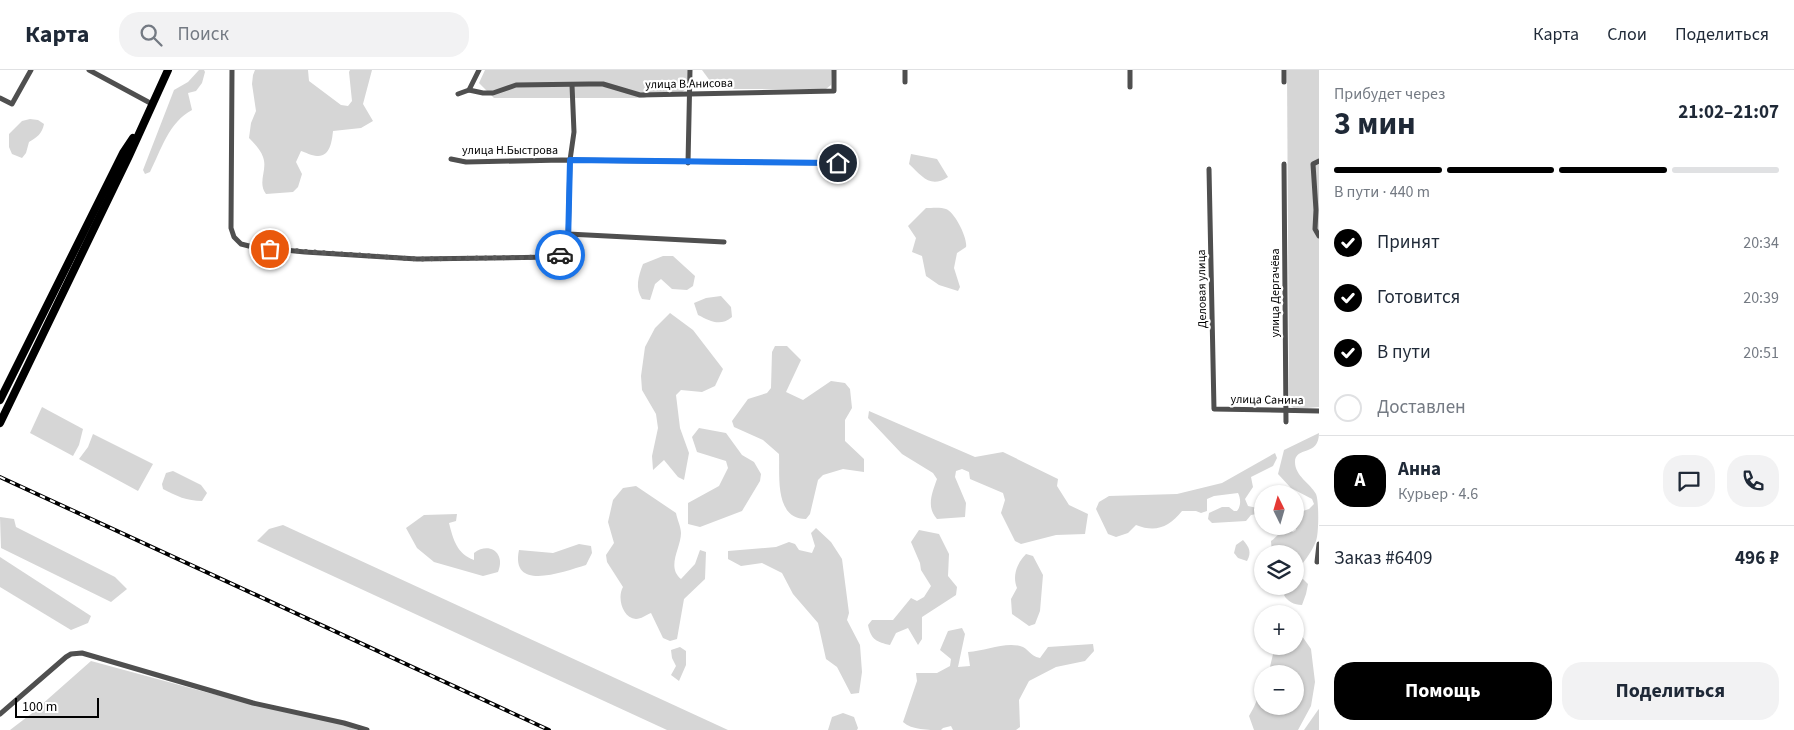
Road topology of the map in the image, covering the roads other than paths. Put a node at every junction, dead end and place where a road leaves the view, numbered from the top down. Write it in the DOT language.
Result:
graph roads {
  1 [pos="31,70"];
  2 [pos="88,70"];
  3 [pos="168,70"];
  4 [pos="232,70"];
  5 [pos="470,70"];
  6 [pos="690,70"];
  7 [pos="834,70"];
  8 [pos="905,70"];
  9 [pos="1130,70"];
  10 [pos="1284,70"];
  11 [pos="478,72"];
  12 [pos="905,82"];
  13 [pos="1284,82"];
  14 [pos="572,85"];
  15 [pos="1130,87"];
  16 [pos="469,90"];
  17 [pos="458,94"];
  18 [pos="689,94"];
  19 [pos="0,98"];
  20 [pos="152,104"];
  21 [pos="146,117"];
  22 [pos="451,159"];
  23 [pos="570,160"];
  24 [pos="1319,161"];
  25 [pos="688,163"];
  26 [pos="838,163"];
  27 [pos="1284,164"];
  28 [pos="1209,169"];
  29 [pos="568,234"];
  30 [pos="1319,236"];
  31 [pos="724,242"];
  32 [pos="0,400"];
  33 [pos="1214,409"];
  34 [pos="1286,410"];
  35 [pos="1319,411"];
  36 [pos="1286,422"];
  37 [pos="0,423"];
  38 [pos="1319,544"];
  39 [pos="1317,562"];
  40 [pos="0,714"];
  41 [pos="367,730"];
  1 -- 19 [label="street"];
  2 -- 20 [label="street"];
  3 -- 20 [label="main road"];
  4 -- 29 [label="street"];
  5 -- 11 [label="street"];
  6 -- 18 [label="street"];
  7 -- 18 [label="street, улица В.Анисова"];
  8 -- 12 [label="street"];
  9 -- 15 [label="street"];
  10 -- 13 [label="street"];
  11 -- 16 [label="street"];
  14 -- 16 [label="street, улица В.Анисова"];
  14 -- 18 [label="street, улица В.Анисова"];
  14 -- 23 [label="street"];
  16 -- 17 [label="street, улица В.Анисова"];
  18 -- 25 [label="street"];
  20 -- 21 [label="main road"];
  21 -- 32 [label="main road"];
  21 -- 37 [label="main road"];
  22 -- 23 [label="street, улица Н.Быстрова"];
  23 -- 25 [label="street, улица Н.Быстрова"];
  23 -- 29 [label="street"];
  24 -- 30 [label="street"];
  25 -- 26 [label="street, улица Н.Быстрова"];
  27 -- 34 [label="street, улица Дергачёва"];
  28 -- 33 [label="street, Деловая улица"];
  29 -- 31 [label="street"];
  33 -- 34 [label="street, улица Санина"];
  34 -- 35 [label="street, улица Санина"];
  34 -- 36 [label="street, улица Дергачёва"];
  38 -- 39 [label="street"];
  40 -- 41 [label="street"];
}
